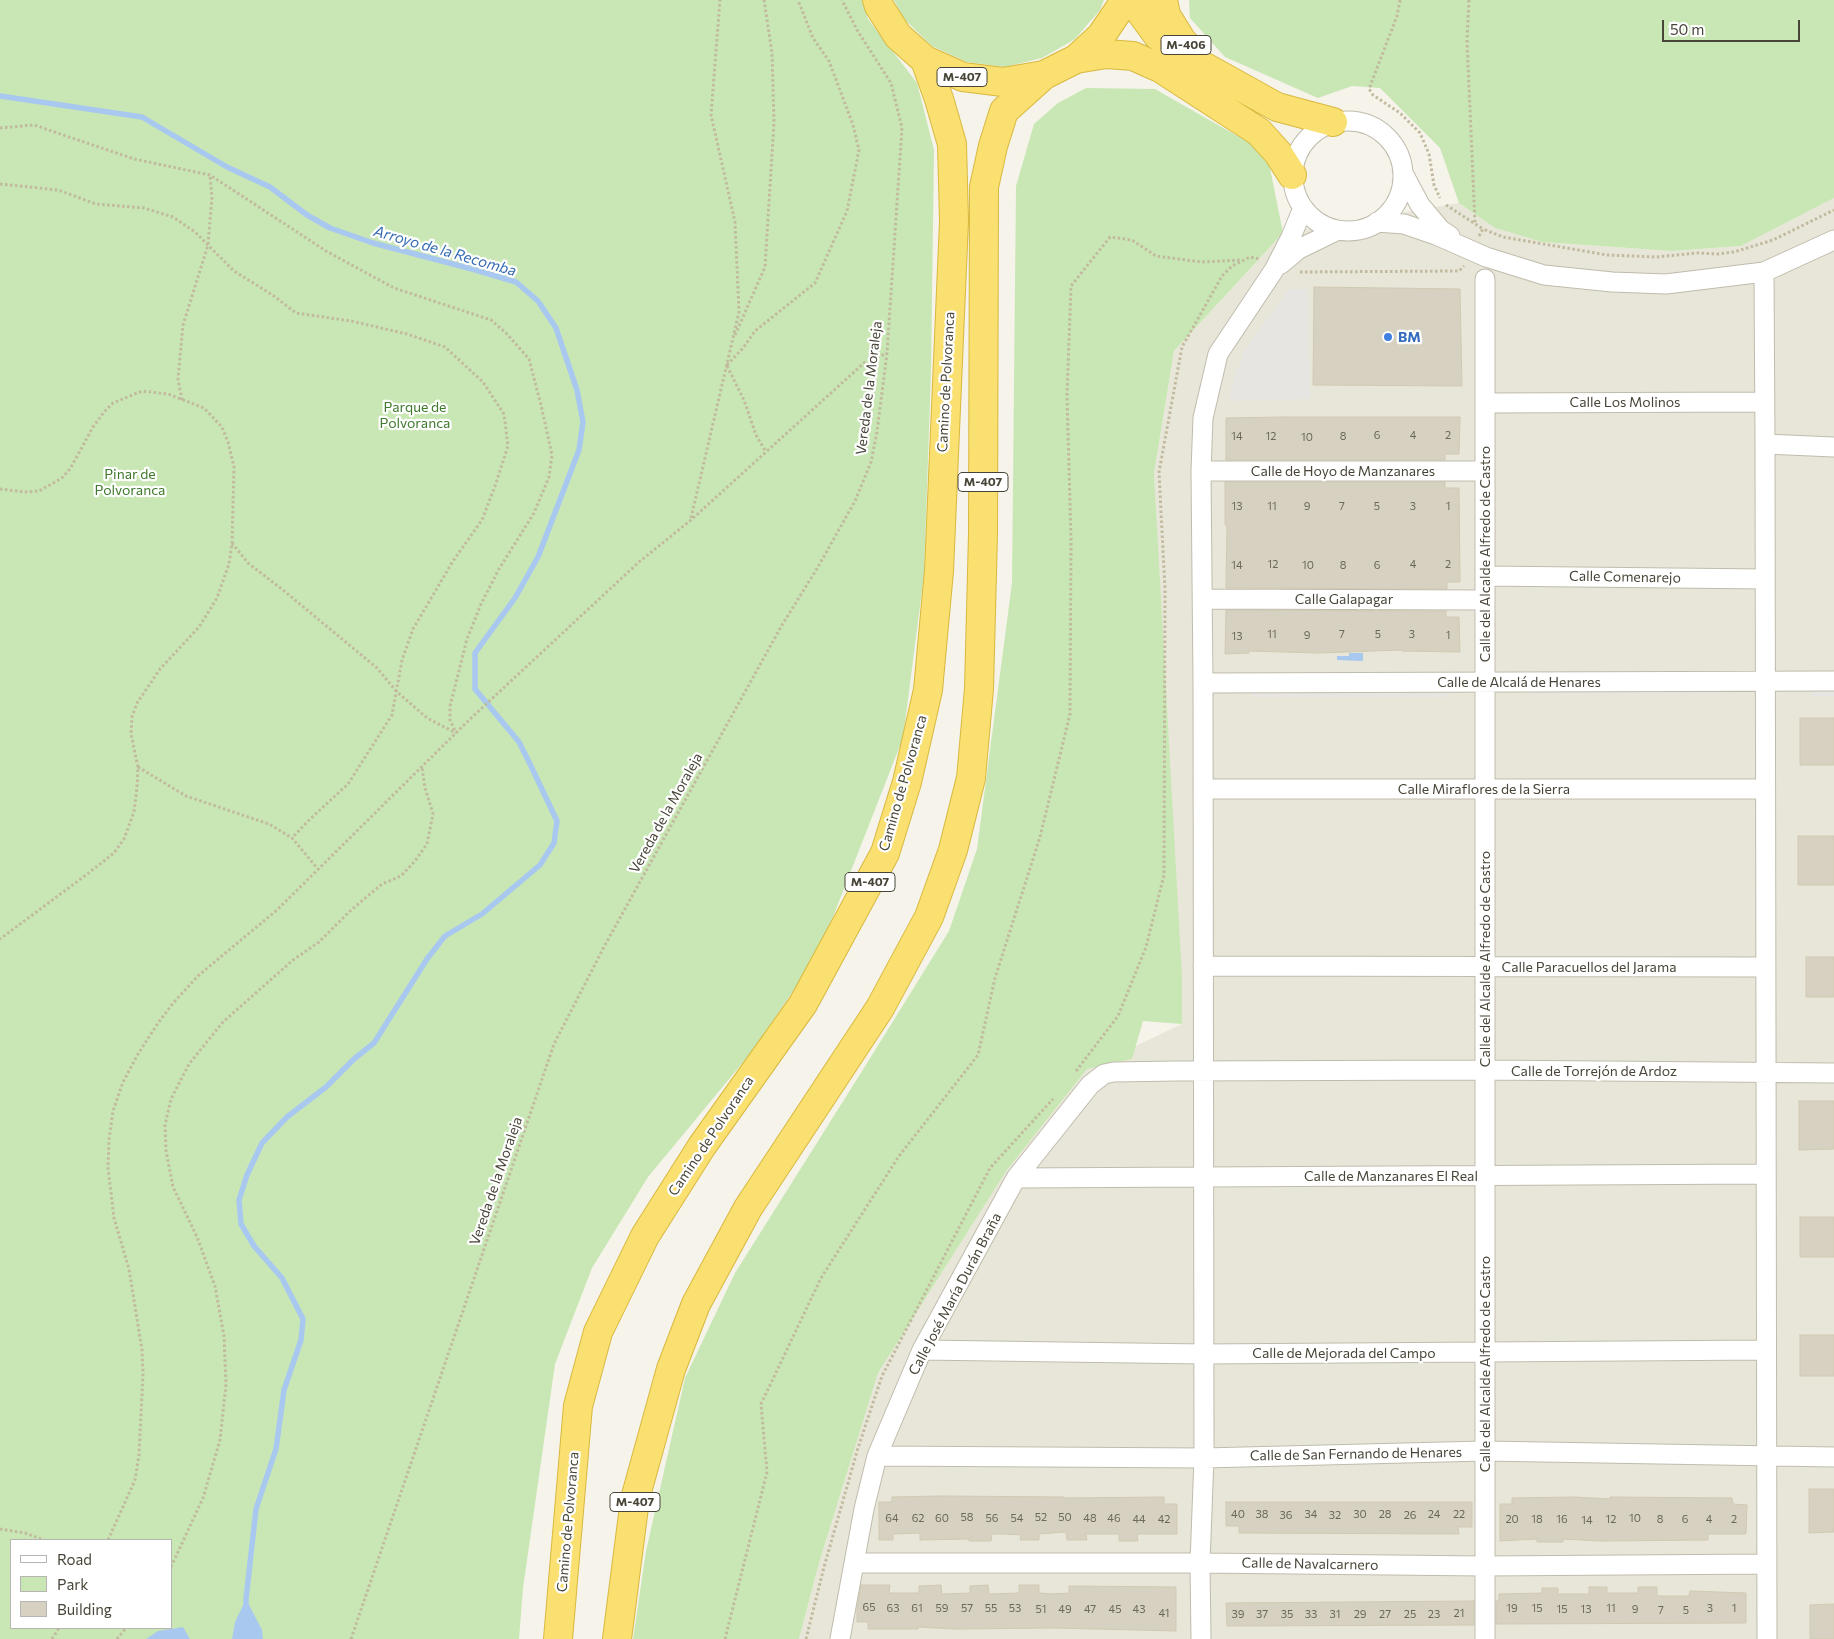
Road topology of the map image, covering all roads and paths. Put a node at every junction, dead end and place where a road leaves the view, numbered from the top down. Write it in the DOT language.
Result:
graph roads {
  1 [pos="720,0"];
  2 [pos="764,0"];
  3 [pos="798,0"];
  4 [pos="842,0"];
  5 [pos="877,0"];
  6 [pos="1123,0"];
  7 [pos="1137,0"];
  8 [pos="1164,0"];
  9 [pos="1400,0"];
  10 [pos="1469,0"];
  11 [pos="1076,59"];
  12 [pos="926,60"];
  13 [pos="1044,75"];
  14 [pos="1224,78"];
  15 [pos="1333,122"];
  16 [pos="0,128"];
  17 [pos="1403,173"];
  18 [pos="210,175"];
  19 [pos="1292,175"];
  20 [pos="0,184"];
  21 [pos="1303,208"];
  22 [pos="1377,222"];
  23 [pos="1475,224"];
  24 [pos="1483,229"];
  25 [pos="1338,230"];
  26 [pos="1834,240"];
  27 [pos="208,245"];
  28 [pos="1472,251"];
  29 [pos="1244,260"];
  30 [pos="1274,270"];
  31 [pos="1764,272"];
  32 [pos="1485,279"];
  33 [pos="732,342"];
  34 [pos="887,353"];
  35 [pos="727,366"];
  36 [pos="182,400"];
  37 [pos="1765,402"];
  38 [pos="1486,403"];
  39 [pos="1765,444"];
  40 [pos="1834,447"];
  41 [pos="766,452"];
  42 [pos="1201,471"];
  43 [pos="1485,471"];
  44 [pos="0,489"];
  45 [pos="691,520"];
  46 [pos="232,543"];
  47 [pos="1485,576"];
  48 [pos="1765,579"];
  49 [pos="1203,599"];
  50 [pos="1485,600"];
  51 [pos="1485,681"];
  52 [pos="1766,682"];
  53 [pos="1834,682"];
  54 [pos="1203,683"];
  55 [pos="396,691"];
  56 [pos="456,733"];
  57 [pos="422,766"];
  58 [pos="138,767"];
  59 [pos="1203,789"];
  60 [pos="1485,789"];
  61 [pos="1765,789"];
  62 [pos="292,838"];
  63 [pos="318,869"];
  64 [pos="0,939"];
  65 [pos="1203,966"];
  66 [pos="1766,967"];
  67 [pos="1485,968"];
  68 [pos="1485,1070"];
  69 [pos="1203,1072"];
  70 [pos="1766,1073"];
  71 [pos="1834,1073"];
  72 [pos="1766,1174"];
  73 [pos="1485,1176"];
  74 [pos="1203,1177"];
  75 [pos="1016,1178"];
  76 [pos="922,1350"];
  77 [pos="1766,1350"];
  78 [pos="1486,1353"];
  79 [pos="1204,1354"];
  80 [pos="578,1406"];
  81 [pos="1484,1451"];
  82 [pos="877,1456"];
  83 [pos="1766,1457"];
  84 [pos="1834,1457"];
  85 [pos="1204,1458"];
  86 [pos="0,1529"];
  87 [pos="41,1539"];
  88 [pos="108,1539"];
  89 [pos="1200,1563"];
  90 [pos="854,1564"];
  91 [pos="1766,1564"];
  92 [pos="172,1566"];
  93 [pos="1484,1566"];
  94 [pos="125,1629"];
  95 [pos="117,1639"];
  96 [pos="352,1639"];
  97 [pos="543,1639"];
  98 [pos="558,1639"];
  99 [pos="617,1639"];
  100 [pos="724,1639"];
  101 [pos="840,1639"];
  102 [pos="1201,1639"];
  103 [pos="1485,1639"];
  104 [pos="1767,1639"];
  1 -- 33 [label="path"];
  2 -- 33 [label="path"];
  3 -- 35 [label="path"];
  4 -- 34 [label="path, Vereda de la Moraleja"];
  5 -- 12 [label="highway, M-407"];
  6 -- 11 [label="highway, M-407"];
  7 -- 14 [label="highway"];
  8 -- 14 [label="highway, M-406"];
  9 -- 23 [label="path"];
  10 -- 23 [label="path"];
  11 -- 13 [label="highway, M-407"];
  11 -- 19 [label="highway"];
  12 -- 13 [label="highway, M-407"];
  12 -- 80 [label="highway, Camino de Polvoranca / M-407"];
  13 -- 99 [label="highway, M-407"];
  14 -- 15 [label="highway"];
  15 -- 17 [label="street"];
  15 -- 19 [label="street"];
  16 -- 18 [label="path"];
  17 -- 22 [label="street"];
  17 -- 28 [label="street"];
  18 -- 27 [label="path"];
  18 -- 56 [label="path"];
  19 -- 21 [label="street"];
  20 -- 27 [label="path"];
  21 -- 25 [label="street"];
  21 -- 30 [label="street"];
  22 -- 25 [label="street"];
  22 -- 28 [label="street"];
  23 -- 24 [label="path"];
  25 -- 30 [label="street"];
  26 -- 31 [label="street"];
  27 -- 36 [label="path"];
  27 -- 55 [label="path"];
  28 -- 31 [label="street"];
  29 -- 100 [label="path"];
  30 -- 42 [label="street"];
  31 -- 37 [label="street"];
  32 -- 38 [label="street, Calle del Alcalde Alfredo de Castro"];
  33 -- 35 [label="path"];
  34 -- 41 [label="path"];
  34 -- 96 [label="path, Vereda de la Moraleja"];
  35 -- 41 [label="path"];
  35 -- 45 [label="path"];
  36 -- 44 [label="path"];
  36 -- 46 [label="path"];
  37 -- 38 [label="street, Calle Los Molinos"];
  37 -- 39 [label="street"];
  38 -- 43 [label="street, Calle del Alcalde Alfredo de Castro"];
  39 -- 40 [label="street"];
  39 -- 48 [label="street"];
  41 -- 45 [label="path"];
  42 -- 43 [label="street, Calle de Hoyo de Manzanares"];
  42 -- 49 [label="street"];
  43 -- 47 [label="street, Calle del Alcalde Alfredo de Castro"];
  45 -- 56 [label="path"];
  46 -- 55 [label="path"];
  46 -- 58 [label="path"];
  47 -- 48 [label="street, Calle Comenarejo"];
  47 -- 50 [label="street, Calle del Alcalde Alfredo de Castro"];
  48 -- 52 [label="street"];
  49 -- 50 [label="street, Calle Galapagar"];
  49 -- 54 [label="street"];
  50 -- 51 [label="street, Calle del Alcalde Alfredo de Castro"];
  51 -- 52 [label="street, Calle de Alcalá de Henares"];
  51 -- 54 [label="street, Calle de Alcalá de Henares"];
  51 -- 60 [label="street, Calle del Alcalde Alfredo de Castro"];
  52 -- 53 [label="street, Calle de Alcalá de Henares"];
  52 -- 61 [label="street"];
  54 -- 59 [label="street"];
  55 -- 56 [label="path"];
  55 -- 62 [label="path"];
  56 -- 57 [label="path"];
  57 -- 63 [label="path"];
  57 -- 92 [label="path"];
  58 -- 62 [label="path"];
  58 -- 64 [label="path"];
  59 -- 60 [label="street, Calle Miraflores de la Sierra"];
  59 -- 65 [label="street"];
  60 -- 61 [label="street, Calle Miraflores de la Sierra"];
  60 -- 67 [label="street, Calle del Alcalde Alfredo de Castro"];
  61 -- 66 [label="street"];
  62 -- 63 [label="path"];
  63 -- 88 [label="path"];
  65 -- 67 [label="street, Calle Paracuellos del Jarama"];
  65 -- 69 [label="street"];
  66 -- 67 [label="street, Calle Paracuellos del Jarama"];
  66 -- 70 [label="street"];
  67 -- 68 [label="street, Calle del Alcalde Alfredo de Castro"];
  68 -- 69 [label="street, Calle de Torrejón de Ardoz"];
  68 -- 70 [label="street, Calle de Torrejón de Ardoz"];
  68 -- 73 [label="street, Calle del Alcalde Alfredo de Castro"];
  69 -- 74 [label="street"];
  69 -- 75 [label="street, Calle José María Durán Braña"];
  70 -- 71 [label="street, Calle de Torrejón de Ardoz"];
  70 -- 72 [label="street"];
  72 -- 73 [label="street, Calle de Manzanares El Real"];
  72 -- 77 [label="street"];
  73 -- 74 [label="street, Calle de Manzanares El Real"];
  73 -- 78 [label="street, Calle del Alcalde Alfredo de Castro"];
  74 -- 75 [label="street, Calle de Manzanares El Real"];
  74 -- 79 [label="street"];
  75 -- 76 [label="street, Calle José María Durán Braña"];
  76 -- 79 [label="street, Calle de Mejorada del Campo"];
  76 -- 82 [label="street, Calle José María Durán Braña"];
  77 -- 78 [label="street, Calle de Mejorada del Campo"];
  77 -- 83 [label="street"];
  78 -- 79 [label="street, Calle de Mejorada del Campo"];
  78 -- 81 [label="street, Calle del Alcalde Alfredo de Castro"];
  79 -- 85 [label="street"];
  80 -- 97 [label="highway, M-407"];
  80 -- 98 [label="highway, Camino de Polvoranca / M-407"];
  81 -- 83 [label="street, Calle de San Fernando de Henares"];
  81 -- 85 [label="street, Calle de San Fernando de Henares"];
  81 -- 93 [label="street, Calle del Alcalde Alfredo de Castro"];
  82 -- 85 [label="street, Calle de San Fernando de Henares"];
  82 -- 90 [label="street, Calle José María Durán Braña"];
  83 -- 84 [label="street, Calle de San Fernando de Henares"];
  83 -- 91 [label="street"];
  85 -- 89 [label="street"];
  86 -- 87 [label="path"];
  89 -- 90 [label="street, Calle de Navalcarnero"];
  89 -- 93 [label="street, Calle de Navalcarnero"];
  89 -- 102 [label="street"];
  90 -- 101 [label="street, Calle José María Durán Braña"];
  91 -- 93 [label="street, Calle de Navalcarnero"];
  91 -- 104 [label="street"];
  93 -- 103 [label="street, Calle del Alcalde Alfredo de Castro"];
  94 -- 95 [label="path"];
}
